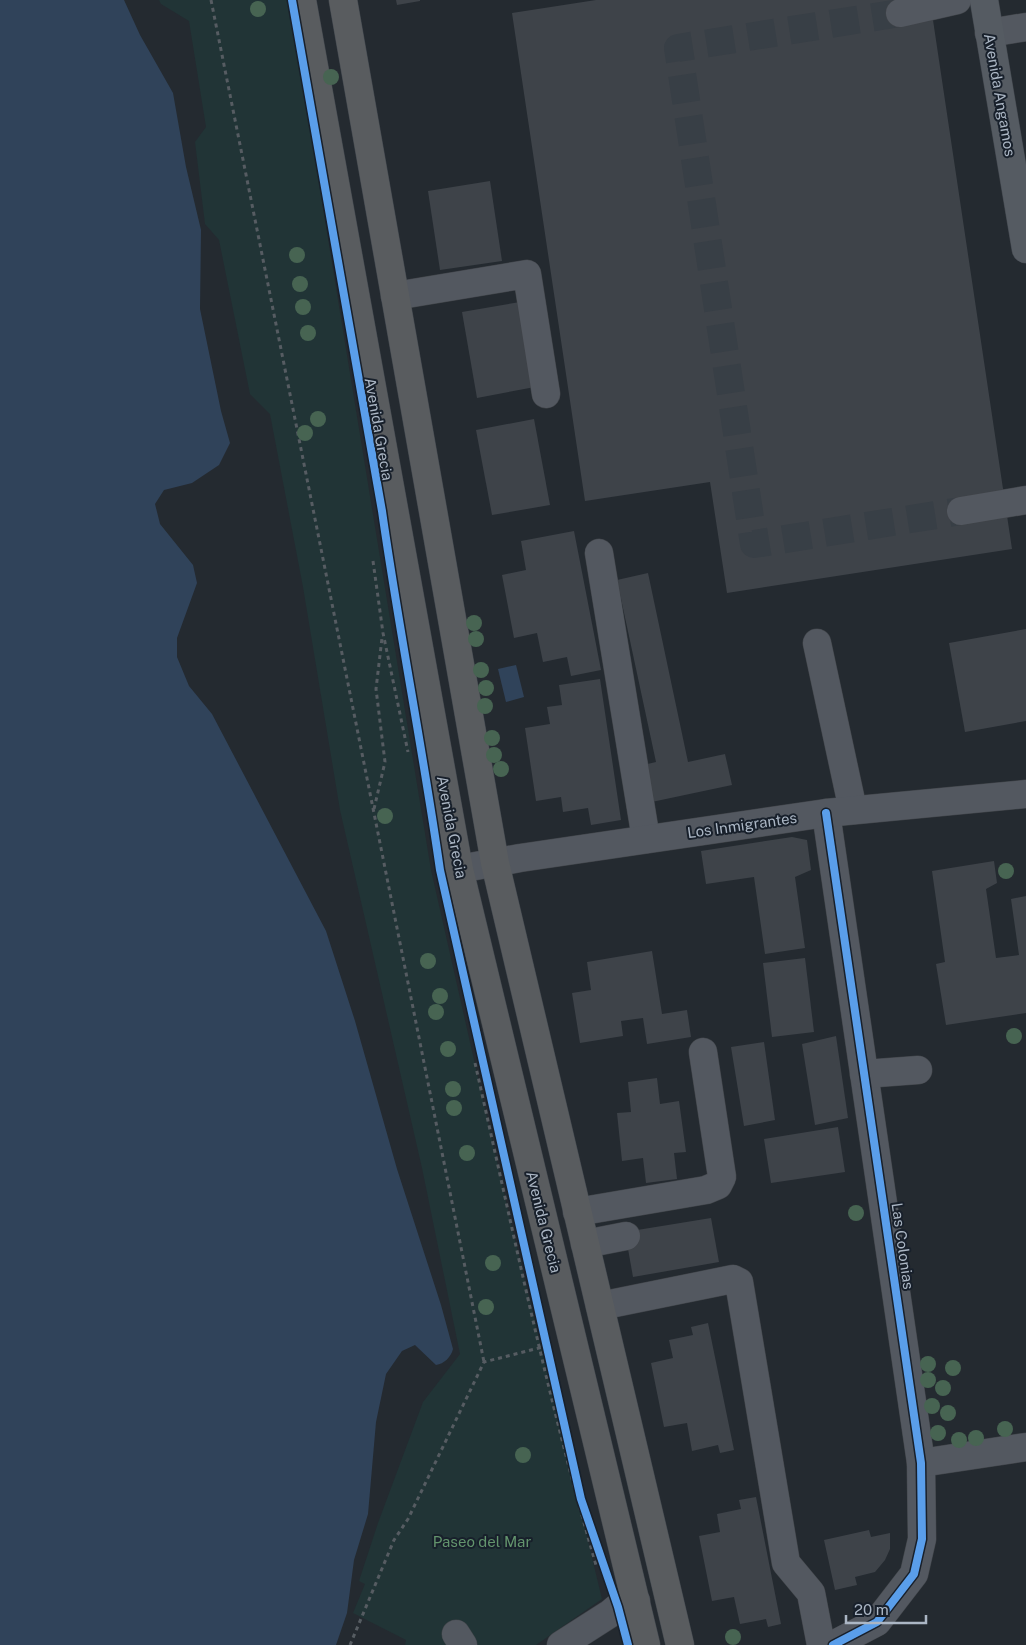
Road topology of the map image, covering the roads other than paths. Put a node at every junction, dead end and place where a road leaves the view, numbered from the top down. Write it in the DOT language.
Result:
graph roads {
  1 [pos="302,0"];
  2 [pos="343,0"];
  3 [pos="957,0"];
  4 [pos="984,0"];
  5 [pos="900,13"];
  6 [pos="1026,27"];
  7 [pos="989,33"];
  8 [pos="1026,249"];
  9 [pos="395,296"];
  10 [pos="546,394"];
  11 [pos="1026,500"];
  12 [pos="960,512"];
  13 [pos="599,553"];
  14 [pos="817,643"];
  15 [pos="1026,794"];
  16 [pos="852,810"];
  17 [pos="826,813"];
  18 [pos="646,839"];
  19 [pos="494,862"];
  20 [pos="459,869"];
  21 [pos="704,1052"];
  22 [pos="918,1070"];
  23 [pos="864,1074"];
  24 [pos="577,1212"];
  25 [pos="626,1236"];
  26 [pos="585,1244"];
  27 [pos="610,1304"];
  28 [pos="1026,1447"];
  29 [pos="921,1463"];
  30 [pos="627,1604"];
  31 [pos="798,1613"];
  32 [pos="836,1643"];
  33 [pos="561,1645"];
  34 [pos="646,1645"];
  35 [pos="680,1645"];
  36 [pos="803,1645"];
  1 -- 20 [label="highway, Avenida Grecia"];
  2 -- 9 [label="highway"];
  3 -- 5 [label="street"];
  4 -- 7 [label="main road, Avenida Angamos"];
  6 -- 7 [label="street"];
  7 -- 8 [label="main road, Avenida Angamos"];
  9 -- 10 [label="street"];
  9 -- 19 [label="highway"];
  11 -- 12 [label="street"];
  13 -- 18 [label="street"];
  14 -- 16 [label="street"];
  15 -- 16 [label="street, Los Inmigrantes"];
  16 -- 17 [label="street, Los Inmigrantes"];
  17 -- 18 [label="street, Los Inmigrantes"];
  17 -- 23 [label="street, Las Colonias"];
  18 -- 19 [label="street, Los Inmigrantes"];
  19 -- 20 [label="street, Los Inmigrantes"];
  19 -- 24 [label="highway"];
  20 -- 30 [label="highway, Avenida Grecia"];
  21 -- 24 [label="street"];
  22 -- 23 [label="street"];
  23 -- 29 [label="street, Las Colonias"];
  24 -- 26 [label="highway"];
  25 -- 26 [label="street"];
  26 -- 27 [label="highway"];
  27 -- 32 [label="street"];
  27 -- 35 [label="highway"];
  28 -- 29 [label="street"];
  29 -- 32 [label="street, Las Colonias"];
  30 -- 33 [label="street"];
  30 -- 34 [label="highway, Avenida Grecia"];
  31 -- 36 [label="street"];
}
